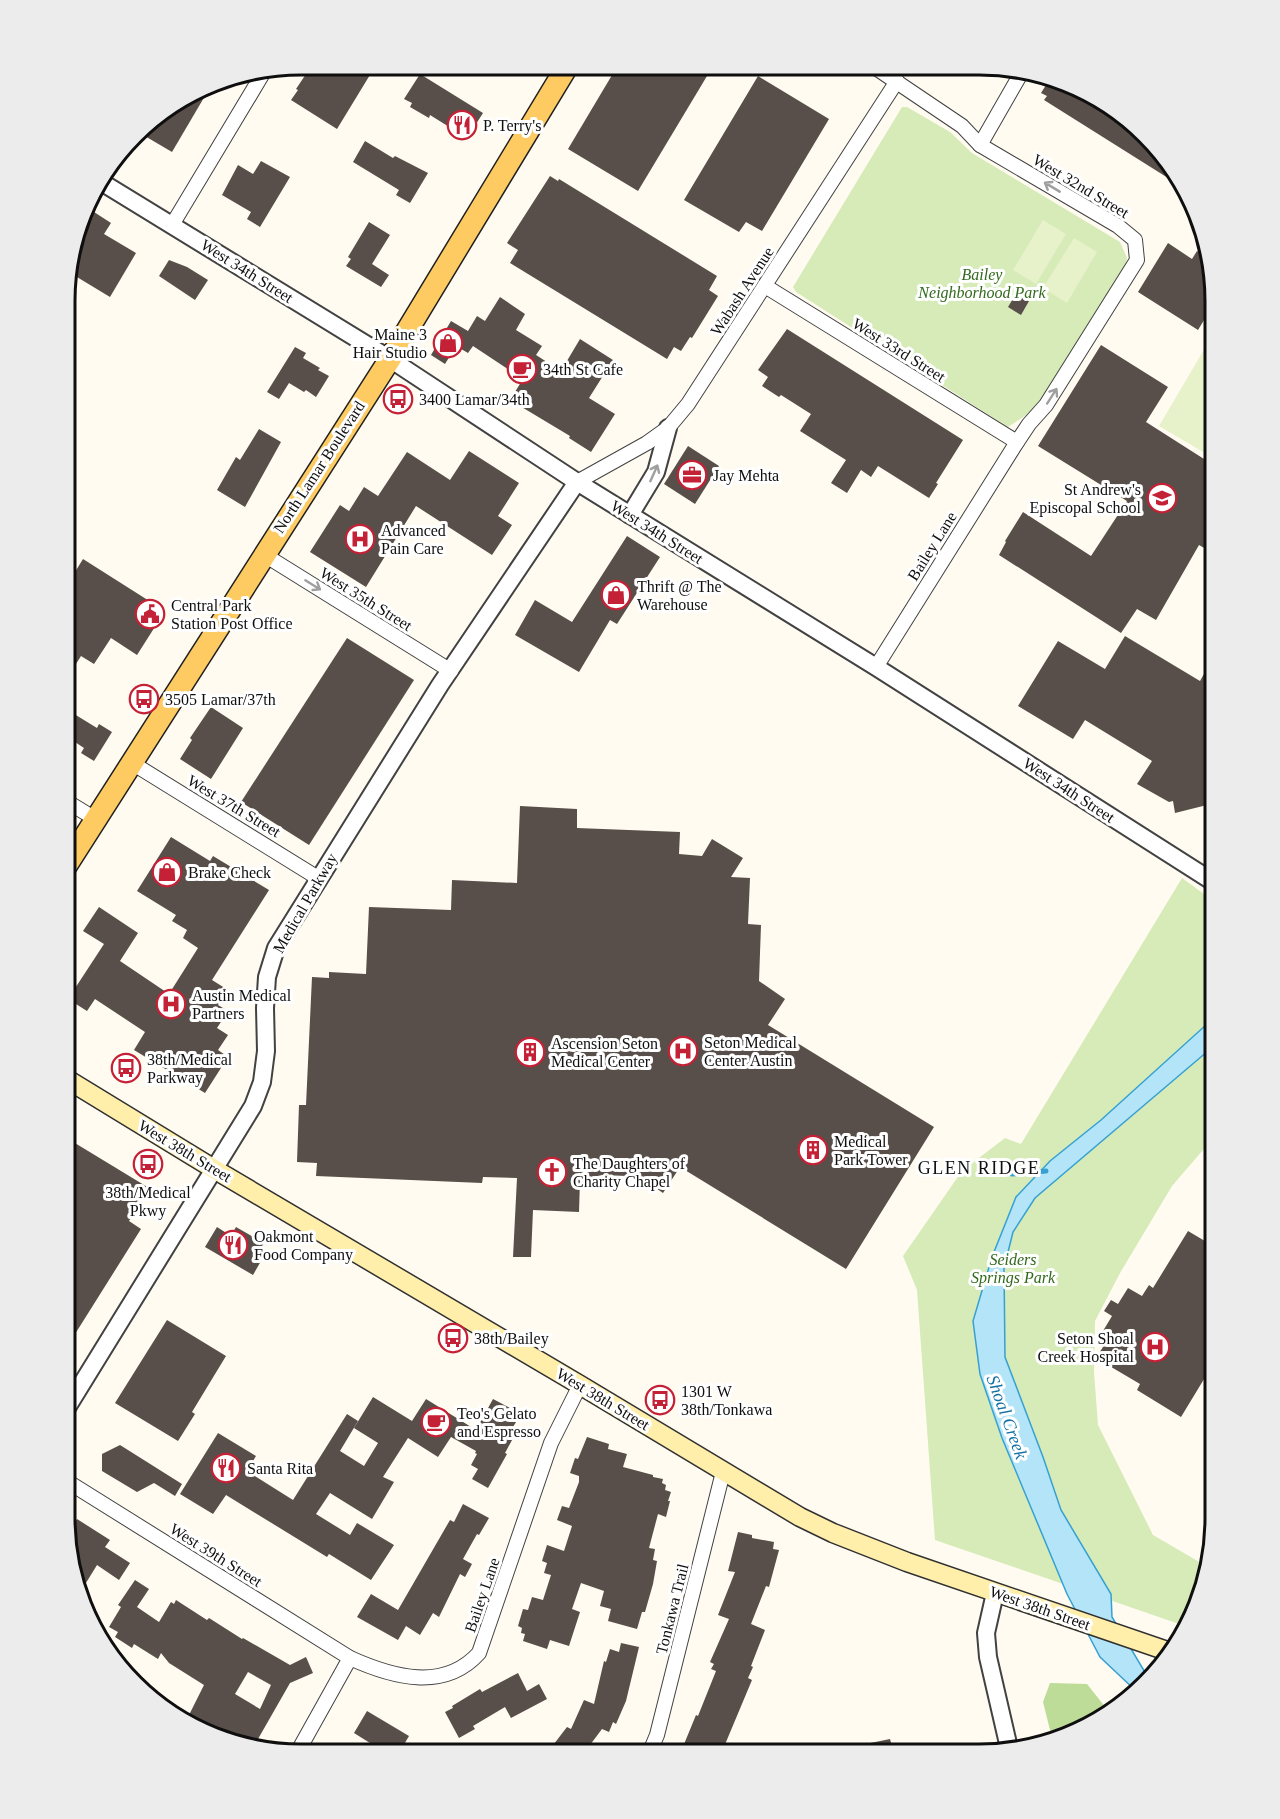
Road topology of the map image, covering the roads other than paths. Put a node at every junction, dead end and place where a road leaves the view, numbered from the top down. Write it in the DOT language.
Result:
graph roads {
  1 [pos="561,75"];
  2 [pos="887,75"];
  3 [pos="1018,78"];
  4 [pos="260,79"];
  5 [pos="897,81"];
  6 [pos="980,145"];
  7 [pos="107,185"];
  8 [pos="172,225"];
  9 [pos="765,286"];
  10 [pos="390,359"];
  11 [pos="668,428"];
  12 [pos="1017,442"];
  13 [pos="577,482"];
  14 [pos="630,515"];
  15 [pos="263,554"];
  16 [pos="876,667"];
  17 [pos="451,671"];
  18 [pos="132,763"];
  19 [pos="75,807"];
  20 [pos="97,820"];
  21 [pos="75,853"];
  22 [pos="1205,877"];
  23 [pos="318,878"];
  24 [pos="75,1084"];
  25 [pos="214,1169"];
  26 [pos="580,1385"];
  27 [pos="75,1395"];
  28 [pos="723,1472"];
  29 [pos="75,1487"];
  30 [pos="995,1593"];
  31 [pos="1163,1650"];
  32 [pos="351,1658"];
  33 [pos="1008,1742"];
  34 [pos="302,1744"];
  35 [pos="653,1744"];
  1 -- 10 [label="main road, North Lamar Boulevard"];
  2 -- 5 [label="street, West 32nd Street"];
  3 -- 6 [label="street"];
  4 -- 8 [label="street"];
  5 -- 6 [label="street, West 32nd Street"];
  5 -- 9 [label="street, Wabash Avenue"];
  12 -- 6 [label="street, West 32nd Street, one-way"];
  7 -- 8 [label="street, West 34th Street"];
  8 -- 10 [label="street, West 34th Street"];
  9 -- 11 [label="street, Wabash Avenue"];
  9 -- 12 [label="street, West 33rd Street"];
  10 -- 13 [label="street, West 34th Street"];
  10 -- 15 [label="main road, North Lamar Boulevard"];
  11 -- 13 [label="street, Wabash Avenue"];
  14 -- 11 [label="street, one-way"];
  12 -- 16 [label="street, Bailey Lane"];
  13 -- 14 [label="street, West 34th Street"];
  13 -- 17 [label="street, Medical Parkway"];
  14 -- 16 [label="street, West 34th Street"];
  15 -- 17 [label="street, West 35th Street, one-way"];
  15 -- 18 [label="main road, North Lamar Boulevard"];
  16 -- 22 [label="street, West 34th Street"];
  17 -- 23 [label="street, Medical Parkway"];
  18 -- 20 [label="main road, North Lamar Boulevard"];
  18 -- 23 [label="street, West 37th Street"];
  19 -- 20 [label="street"];
  20 -- 21 [label="main road, North Lamar Boulevard"];
  23 -- 25 [label="street, Medical Parkway"];
  24 -- 25 [label="main road, West 38th Street"];
  25 -- 26 [label="main road, West 38th Street"];
  25 -- 27 [label="street, Medical Parkway"];
  26 -- 28 [label="main road, West 38th Street"];
  26 -- 32 [label="street, Bailey Lane"];
  28 -- 30 [label="main road, West 38th Street"];
  28 -- 35 [label="street, Tonkawa Trail"];
  29 -- 32 [label="street, West 39th Street"];
  30 -- 31 [label="main road, West 38th Street"];
  30 -- 33 [label="street"];
  32 -- 34 [label="street"];
}
